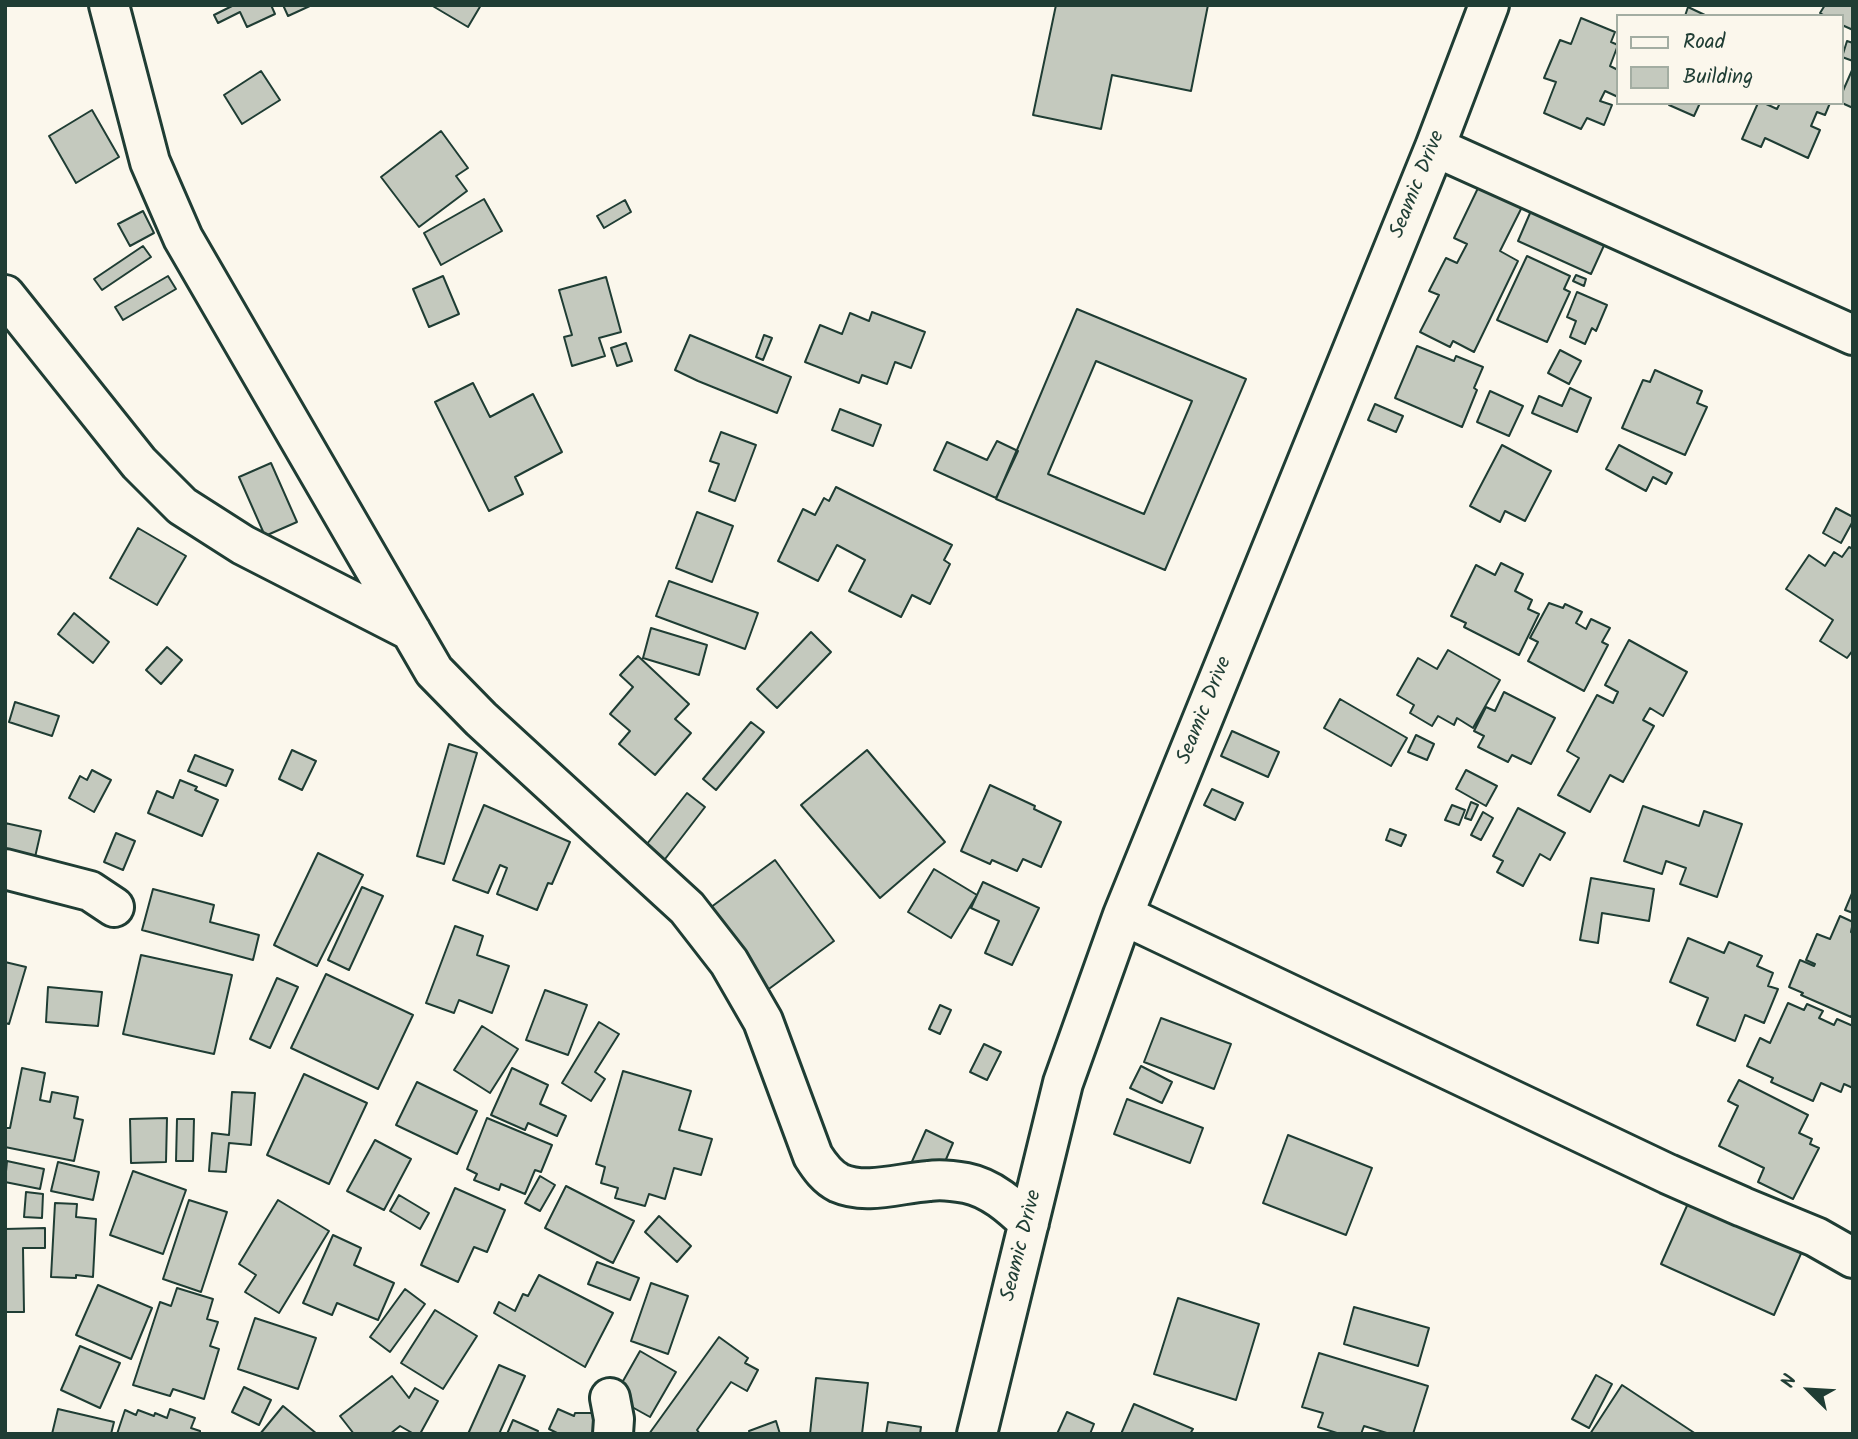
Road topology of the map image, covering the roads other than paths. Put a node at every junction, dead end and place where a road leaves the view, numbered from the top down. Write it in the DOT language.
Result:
graph roads {
  1 [pos="109,5"];
  2 [pos="1489,5"];
  3 [pos="1435,147"];
  4 [pos="5,295"];
  5 [pos="1853,335"];
  6 [pos="411,631"];
  7 [pos="5,869"];
  8 [pos="114,907"];
  9 [pos="1123,915"];
  10 [pos="1029,1223"];
  11 [pos="1853,1258"];
  12 [pos="977,1434"];
  1 -- 6 [label="street"];
  2 -- 3 [label="street, Seamic Drive"];
  3 -- 5 [label="street"];
  3 -- 9 [label="street, Seamic Drive"];
  4 -- 6 [label="street"];
  6 -- 10 [label="street"];
  7 -- 8 [label="street"];
  9 -- 10 [label="street, Seamic Drive"];
  9 -- 11 [label="street"];
  10 -- 12 [label="street, Seamic Drive"];
}
